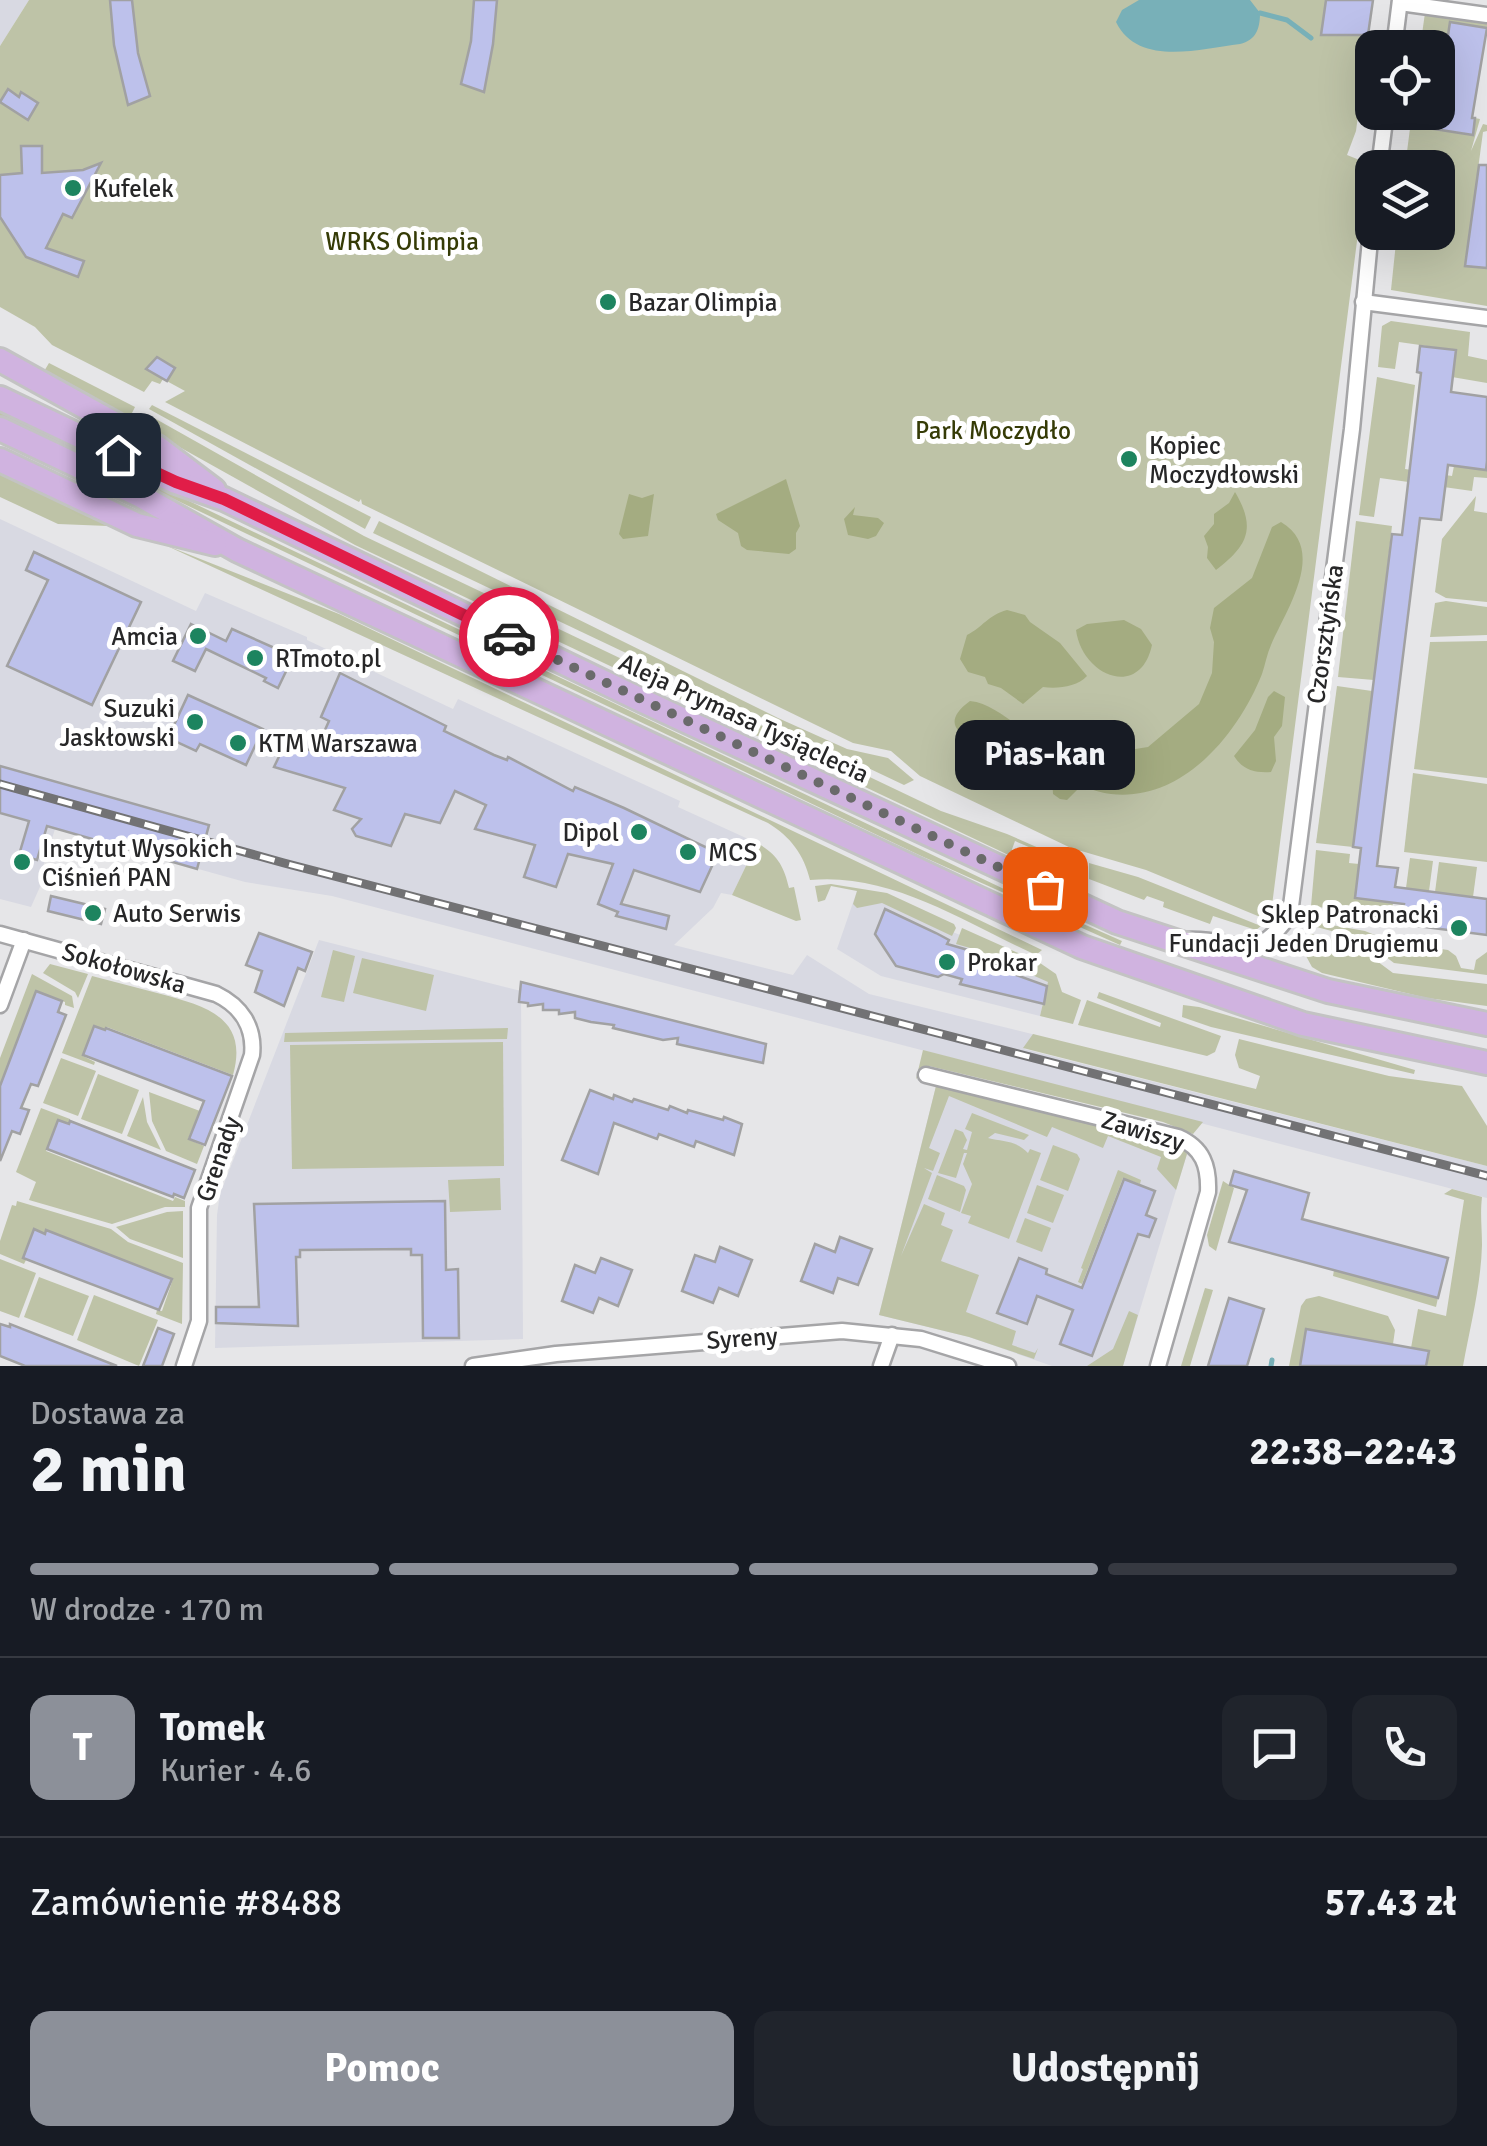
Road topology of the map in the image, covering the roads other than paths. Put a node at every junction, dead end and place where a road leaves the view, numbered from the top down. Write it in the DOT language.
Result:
graph roads {
  1 [pos="1400,2"];
  2 [pos="1487,15"];
  3 [pos="1396,30"];
  4 [pos="1369,250"];
  5 [pos="1363,302"];
  6 [pos="1487,318"];
  7 [pos="0,360"];
  8 [pos="0,398"];
  9 [pos="0,429"];
  10 [pos="0,460"];
  11 [pos="224,499"];
  12 [pos="237,550"];
  13 [pos="0,934"];
  14 [pos="24,940"];
  15 [pos="1170,941"];
  16 [pos="0,1004"];
  17 [pos="242,1014"];
  18 [pos="1487,1024"];
  19 [pos="1487,1063"];
  20 [pos="926,1075"];
  21 [pos="892,1334"];
  22 [pos="620,1348"];
  23 [pos="614,1365"];
  24 [pos="184,1366"];
  25 [pos="473,1366"];
  26 [pos="881,1366"];
  27 [pos="1008,1366"];
  28 [pos="1158,1366"];
  1 -- 2 [label="street"];
  1 -- 3 [label="street"];
  4 -- 5 [label="street, Czorsztyńska"];
  5 -- 6 [label="street"];
  5 -- 15 [label="street, Czorsztyńska"];
  7 -- 11 [label="main road"];
  8 -- 11 [label="main road, Aleja Prymasa Tysiąclecia"];
  9 -- 12 [label="main road"];
  10 -- 12 [label="main road"];
  11 -- 15 [label="main road, Aleja Prymasa Tysiąclecia"];
  12 -- 19 [label="main road"];
  13 -- 14 [label="street, Sokołowska"];
  14 -- 16 [label="street"];
  14 -- 17 [label="street, Sokołowska"];
  15 -- 18 [label="main road, Aleja Prymasa Tysiąclecia"];
  17 -- 24 [label="street, Grenady"];
  20 -- 28 [label="street, Zawiszy"];
  21 -- 22 [label="street, Syreny"];
  21 -- 26 [label="street"];
  21 -- 27 [label="street, Syreny"];
  22 -- 23 [label="street"];
  22 -- 25 [label="street, Syreny"];
}
